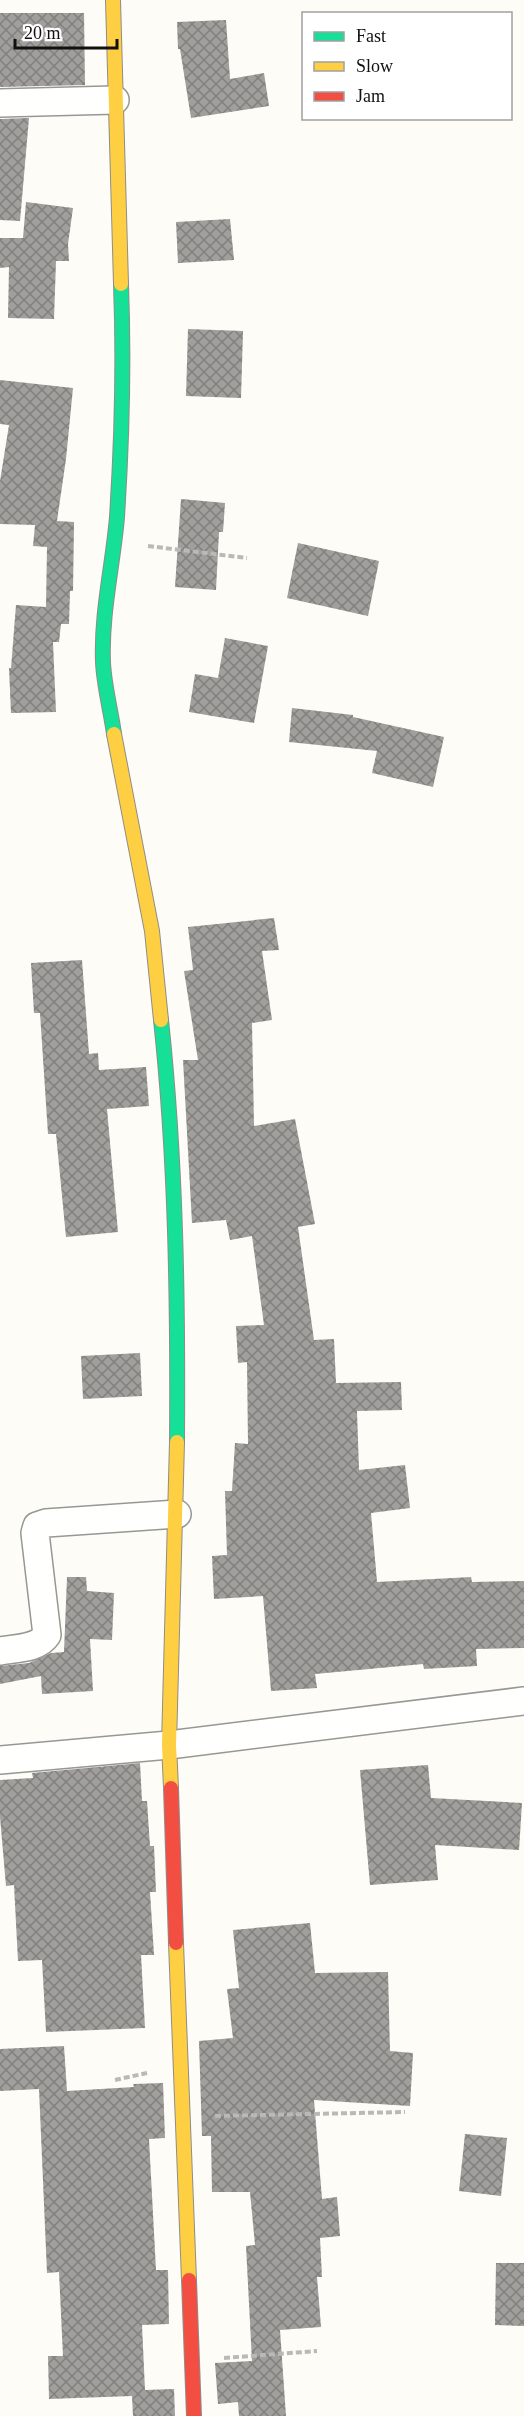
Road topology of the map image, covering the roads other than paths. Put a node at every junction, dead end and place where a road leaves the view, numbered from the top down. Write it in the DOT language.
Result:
graph roads {
  1 [pos="113,0"];
  2 [pos="115,100"];
  3 [pos="0,103"];
  4 [pos="177,1514"];
  5 [pos="0,1651"];
  6 [pos="524,1701"];
  7 [pos="169,1745"];
  8 [pos="0,1760"];
  9 [pos="194,2416"];
  1 -- 2 [label="street"];
  2 -- 3 [label="street"];
  2 -- 4 [label="street"];
  4 -- 5 [label="street"];
  4 -- 7 [label="street"];
  6 -- 7 [label="street"];
  7 -- 8 [label="street"];
  7 -- 9 [label="street"];
}
